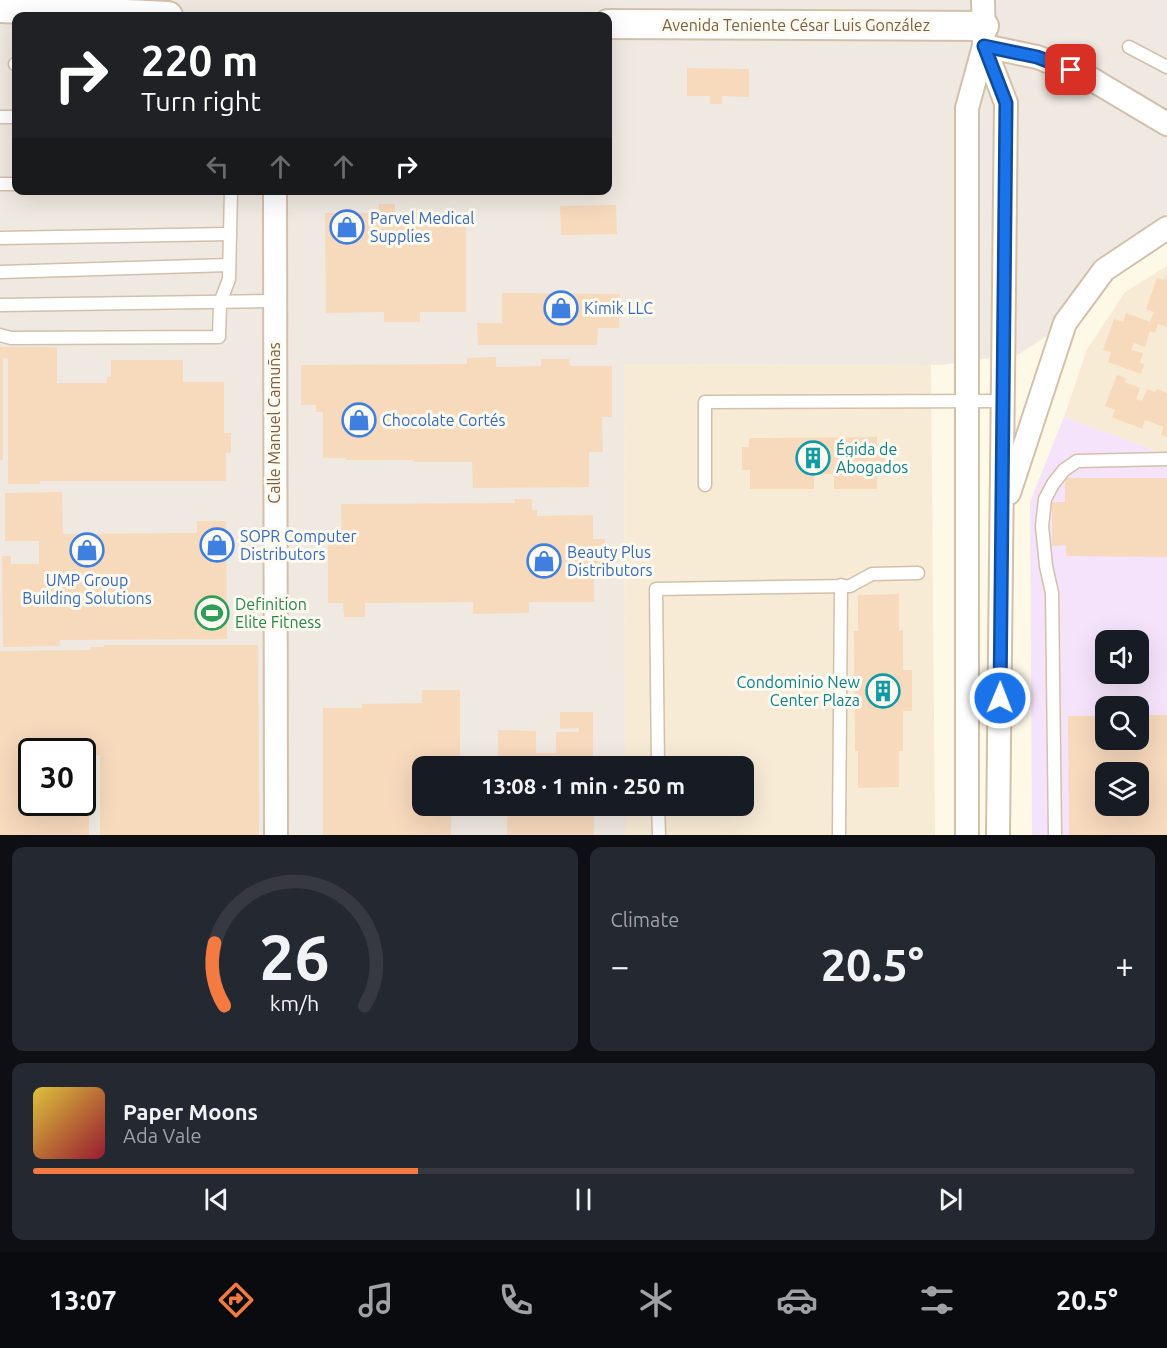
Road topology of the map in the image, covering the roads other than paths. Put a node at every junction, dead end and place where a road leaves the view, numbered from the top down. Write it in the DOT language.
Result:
graph roads {
  1 [pos="0,9"];
  2 [pos="72,12"];
  3 [pos="612,24"];
  4 [pos="984,24"];
  5 [pos="1129,47"];
  6 [pos="1167,67"];
  7 [pos="1167,124"];
  8 [pos="231,195"];
  9 [pos="275,195"];
  10 [pos="1167,228"];
  11 [pos="230,234"];
  12 [pos="0,238"];
  13 [pos="229,265"];
  14 [pos="0,272"];
  15 [pos="274,301"];
  16 [pos="220,303"];
  17 [pos="0,305"];
  18 [pos="0,335"];
  19 [pos="967,401"];
  20 [pos="1003,401"];
  21 [pos="1167,459"];
  22 [pos="705,484"];
  23 [pos="1002,514"];
  24 [pos="918,573"];
  25 [pos="841,585"];
  26 [pos="658,756"];
  27 [pos="658,816"];
  28 [pos="276,835"];
  29 [pos="659,835"];
  30 [pos="839,835"];
  31 [pos="967,835"];
  32 [pos="998,835"];
  33 [pos="1055,835"];
  1 -- 2 [label="street"];
  3 -- 4 [label="street, Avenida Teniente César Luis González"];
  4 -- 7 [label="street, Avenida Teniente César Luis González"];
  4 -- 19 [label="street"];
  4 -- 20 [label="street"];
  5 -- 6 [label="lane"];
  8 -- 11 [label="lane"];
  9 -- 15 [label="street, Calle Manuel Camuñas"];
  10 -- 23 [label="street"];
  11 -- 12 [label="lane"];
  11 -- 13 [label="lane"];
  13 -- 14 [label="lane"];
  13 -- 16 [label="lane"];
  15 -- 16 [label="lane"];
  15 -- 28 [label="street, Calle Manuel Camuñas"];
  16 -- 17 [label="lane"];
  16 -- 18 [label="lane"];
  19 -- 20 [label="lane"];
  19 -- 22 [label="lane"];
  19 -- 31 [label="street"];
  20 -- 23 [label="street"];
  21 -- 33 [label="lane"];
  23 -- 32 [label="street"];
  24 -- 25 [label="lane"];
  25 -- 26 [label="lane"];
  25 -- 30 [label="lane"];
  27 -- 29 [label="lane"];
}
